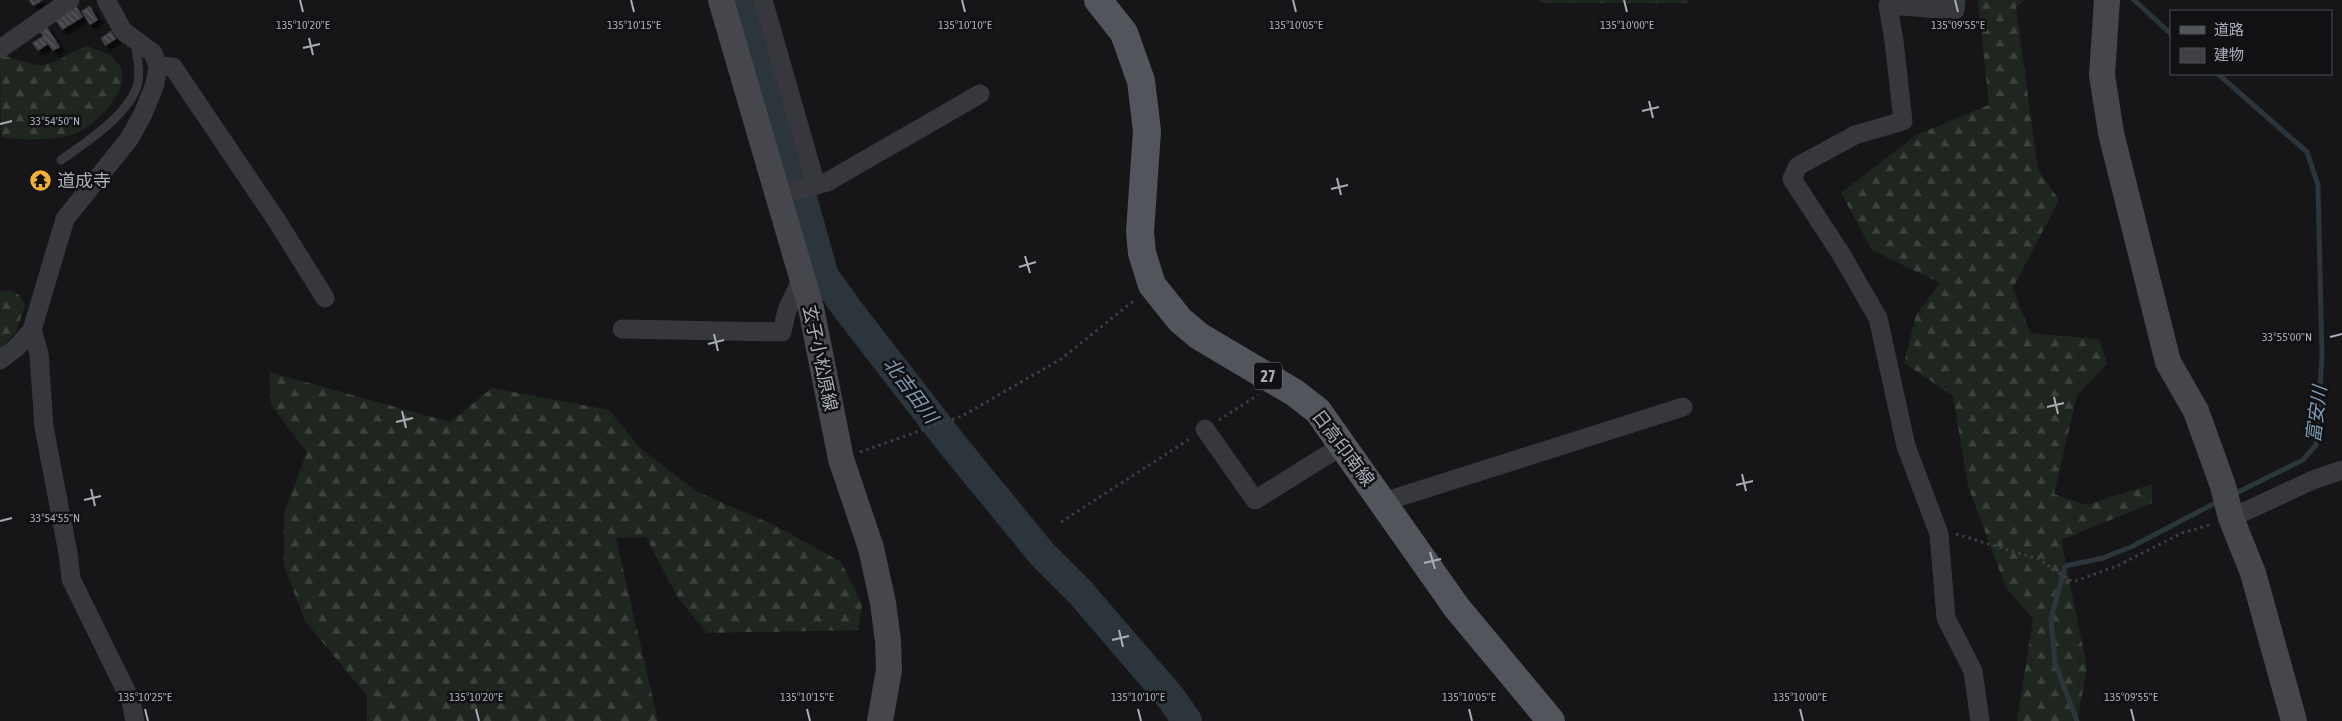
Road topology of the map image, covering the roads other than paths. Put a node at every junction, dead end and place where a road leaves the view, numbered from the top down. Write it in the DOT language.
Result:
graph roads {
  1 [pos="70,0"];
  2 [pos="106,0"];
  3 [pos="720,0"];
  4 [pos="763,0"];
  5 [pos="1098,0"];
  6 [pos="1956,0"];
  7 [pos="2107,2"];
  8 [pos="135,40"];
  9 [pos="0,49"];
  10 [pos="158,66"];
  11 [pos="980,94"];
  12 [pos="61,160"];
  13 [pos="816,185"];
  14 [pos="778,195"];
  15 [pos="802,278"];
  16 [pos="325,298"];
  17 [pos="622,329"];
  18 [pos="32,330"];
  19 [pos="0,360"];
  20 [pos="1683,407"];
  21 [pos="1205,429"];
  22 [pos="1344,445"];
  23 [pos="2342,470"];
  24 [pos="1383,502"];
  25 [pos="2231,517"];
  26 [pos="135,721"];
  27 [pos="880,721"];
  28 [pos="1552,721"];
  29 [pos="1980,721"];
  30 [pos="2294,721"];
  1 -- 9 [label="street"];
  2 -- 8 [label="street"];
  3 -- 14 [label="main road, 玄子小松原線"];
  4 -- 13 [label="street"];
  5 -- 22 [label="main road, 日高印南線 / 27"];
  6 -- 29 [label="street"];
  7 -- 25 [label="main road"];
  8 -- 10 [label="street"];
  8 -- 12 [label="lane"];
  10 -- 16 [label="street"];
  10 -- 18 [label="street"];
  11 -- 13 [label="street"];
  13 -- 14 [label="street"];
  14 -- 15 [label="main road, 玄子小松原線"];
  15 -- 17 [label="street"];
  15 -- 27 [label="main road, 玄子小松原線"];
  18 -- 19 [label="street"];
  18 -- 26 [label="street"];
  20 -- 24 [label="street"];
  21 -- 22 [label="street"];
  22 -- 24 [label="main road, 日高印南線 / 27"];
  23 -- 25 [label="street"];
  24 -- 28 [label="main road, 日高印南線 / 27"];
  25 -- 30 [label="main road"];
}
